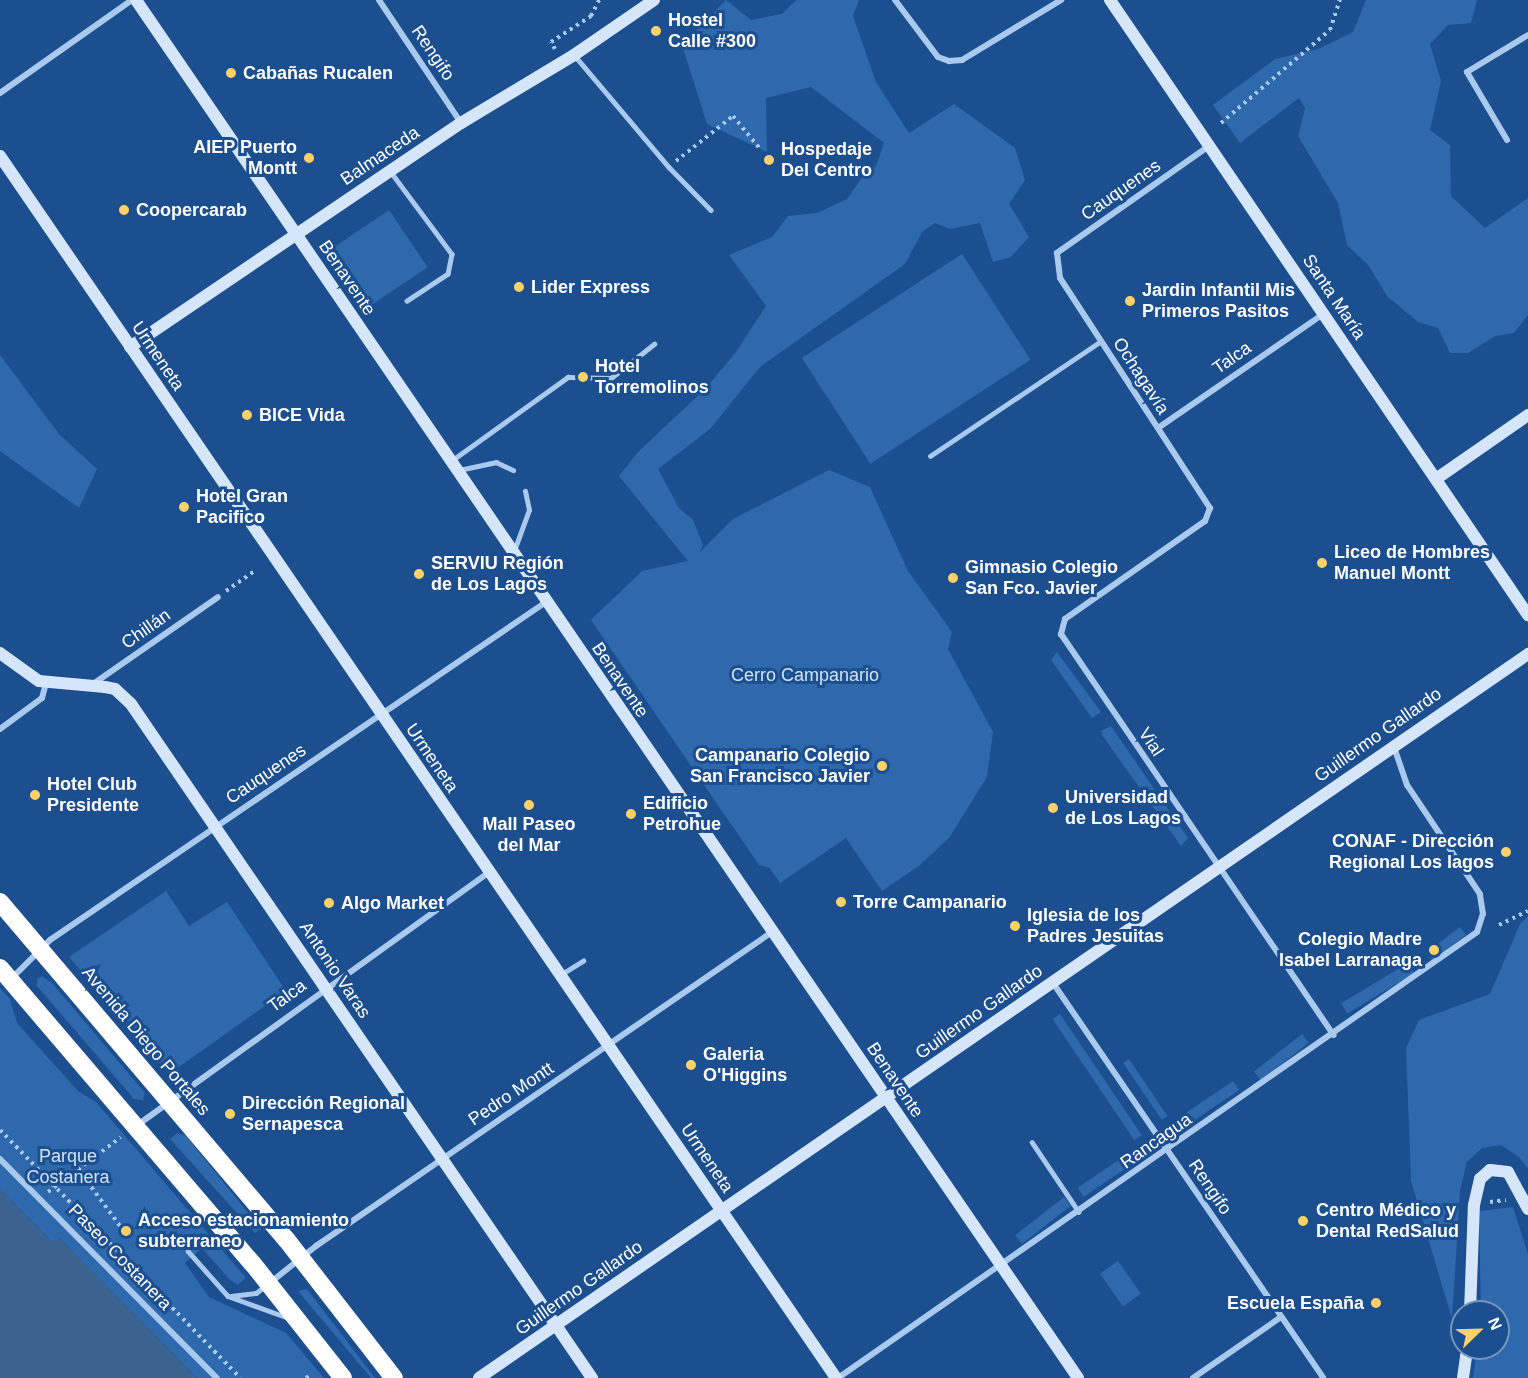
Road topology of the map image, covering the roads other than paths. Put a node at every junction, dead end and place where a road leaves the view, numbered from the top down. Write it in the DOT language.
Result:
graph roads {
  1 [pos="134,0"];
  2 [pos="379,0"];
  3 [pos="654,0"];
  4 [pos="895,0"];
  5 [pos="1061,0"];
  6 [pos="1110,0"];
  7 [pos="1528,35"];
  8 [pos="574,55"];
  9 [pos="0,93"];
  10 [pos="461,123"];
  11 [pos="1507,140"];
  12 [pos="1209,146"];
  13 [pos="0,156"];
  14 [pos="390,171"];
  15 [pos="711,210"];
  16 [pos="295,235"];
  17 [pos="1055,261"];
  18 [pos="407,301"];
  19 [pos="1323,314"];
  20 [pos="1101,342"];
  21 [pos="654,344"];
  22 [pos="130,347"];
  23 [pos="1528,415"];
  24 [pos="1158,428"];
  25 [pos="930,456"];
  26 [pos="453,466"];
  27 [pos="513,470"];
  28 [pos="1436,479"];
  29 [pos="525,491"];
  30 [pos="1208,504"];
  31 [pos="513,554"];
  32 [pos="218,597"];
  33 [pos="546,602"];
  34 [pos="1528,615"];
  35 [pos="0,653"];
  36 [pos="1528,654"];
  37 [pos="46,683"];
  38 [pos="90,687"];
  39 [pos="380,715"];
  40 [pos="0,729"];
  41 [pos="1393,747"];
  42 [pos="216,827"];
  43 [pos="1220,868"];
  44 [pos="489,872"];
  45 [pos="0,902"];
  46 [pos="772,932"];
  47 [pos="40,949"];
  48 [pos="583,961"];
  49 [pos="5,974"];
  50 [pos="560,976"];
  51 [pos="1053,983"];
  52 [pos="325,987"];
  53 [pos="1334,1035"];
  54 [pos="608,1046"];
  55 [pos="886,1098"];
  56 [pos="168,1101"];
  57 [pos="135,1126"];
  58 [pos="1032,1142"];
  59 [pos="1168,1151"];
  60 [pos="0,1159"];
  61 [pos="443,1159"];
  62 [pos="1528,1209"];
  63 [pos="721,1211"];
  64 [pos="1079,1212"];
  65 [pos="188,1251"];
  66 [pos="301,1258"];
  67 [pos="1001,1266"];
  68 [pos="269,1283"];
  69 [pos="228,1296"];
  70 [pos="1470,1300"];
  71 [pos="1281,1317"];
  72 [pos="297,1319"];
  73 [pos="556,1325"];
  74 [pos="1465,1360"];
  75 [pos="217,1378"];
  76 [pos="343,1378"];
  77 [pos="394,1378"];
  78 [pos="479,1378"];
  79 [pos="592,1378"];
  80 [pos="837,1378"];
  81 [pos="1078,1378"];
  82 [pos="1193,1378"];
  83 [pos="1323,1378"];
  84 [pos="1463,1378"];
  1 -- 9 [label="street"];
  1 -- 16 [label="main road, Benavente"];
  2 -- 10 [label="street, Rengifo"];
  3 -- 8 [label="main road, Balmaceda"];
  4 -- 5 [label="street"];
  6 -- 12 [label="main road, Santa María"];
  7 -- 11 [label="street"];
  8 -- 10 [label="main road, Balmaceda"];
  8 -- 15 [label="lane"];
  10 -- 14 [label="main road, Balmaceda"];
  12 -- 17 [label="street, Cauquenes"];
  12 -- 19 [label="main road, Santa María"];
  13 -- 22 [label="main road, Urmeneta"];
  14 -- 16 [label="main road, Balmaceda"];
  14 -- 18 [label="lane"];
  16 -- 22 [label="main road, Balmaceda"];
  16 -- 26 [label="main road, Benavente"];
  17 -- 20 [label="street, Ochagavía"];
  19 -- 24 [label="street, Talca"];
  19 -- 28 [label="main road, Santa María"];
  20 -- 24 [label="street, Ochagavía"];
  20 -- 25 [label="lane"];
  21 -- 26 [label="lane"];
  22 -- 39 [label="main road, Urmeneta"];
  23 -- 28 [label="main road"];
  24 -- 30 [label="street, Ochagavía"];
  26 -- 27 [label="lane"];
  26 -- 31 [label="main road, Benavente"];
  28 -- 34 [label="main road, Santa María"];
  29 -- 31 [label="lane"];
  30 -- 43 [label="street, Vial"];
  31 -- 33 [label="main road, Benavente"];
  32 -- 38 [label="street, Chillán"];
  33 -- 39 [label="street, Cauquenes"];
  33 -- 46 [label="main road, Benavente"];
  35 -- 37 [label="main road, Antonio Varas"];
  36 -- 41 [label="main road, Guillermo Gallardo"];
  37 -- 38 [label="main road, Antonio Varas"];
  37 -- 40 [label="street"];
  38 -- 42 [label="main road, Antonio Varas"];
  39 -- 42 [label="street, Cauquenes"];
  39 -- 44 [label="main road, Urmeneta"];
  41 -- 43 [label="main road, Guillermo Gallardo"];
  41 -- 53 [label="street, Rancagua"];
  42 -- 47 [label="street, Cauquenes"];
  42 -- 52 [label="main road, Antonio Varas"];
  43 -- 51 [label="main road, Guillermo Gallardo"];
  43 -- 53 [label="street, Vial"];
  44 -- 50 [label="main road, Urmeneta"];
  44 -- 52 [label="street, Talca"];
  45 -- 47 [label="highway, Avenida Diego Portales"];
  46 -- 54 [label="street, Pedro Montt"];
  46 -- 55 [label="main road, Benavente"];
  47 -- 49 [label="street, Cauquenes"];
  47 -- 56 [label="highway, Avenida Diego Portales"];
  48 -- 50 [label="lane"];
  49 -- 57 [label="highway"];
  50 -- 54 [label="main road, Urmeneta"];
  51 -- 55 [label="main road, Guillermo Gallardo"];
  51 -- 59 [label="street, Rengifo"];
  52 -- 56 [label="street, Talca"];
  52 -- 61 [label="main road, Antonio Varas"];
  53 -- 59 [label="street, Rancagua"];
  54 -- 61 [label="street, Pedro Montt"];
  54 -- 63 [label="main road, Urmeneta"];
  55 -- 63 [label="main road, Guillermo Gallardo"];
  55 -- 67 [label="main road, Benavente"];
  56 -- 57 [label="street, Talca"];
  56 -- 66 [label="highway, Avenida Diego Portales"];
  57 -- 68 [label="highway"];
  58 -- 64 [label="lane"];
  59 -- 64 [label="street, Rancagua"];
  59 -- 71 [label="street, Rengifo"];
  60 -- 75 [label="street, Paseo Costanera"];
  61 -- 66 [label="street, Pedro Montt"];
  61 -- 73 [label="main road, Antonio Varas"];
  62 -- 70 [label="main road"];
  63 -- 73 [label="main road, Guillermo Gallardo"];
  63 -- 80 [label="main road, Urmeneta"];
  64 -- 67 [label="street, Rancagua"];
  65 -- 69 [label="lane"];
  66 -- 68 [label="street, Pedro Montt"];
  66 -- 77 [label="highway, Avenida Diego Portales"];
  67 -- 80 [label="street, Rancagua"];
  67 -- 81 [label="main road, Benavente"];
  68 -- 69 [label="lane"];
  68 -- 72 [label="highway"];
  69 -- 72 [label="lane"];
  71 -- 82 [label="street"];
  71 -- 83 [label="street, Rengifo"];
  72 -- 76 [label="highway"];
  73 -- 78 [label="main road, Guillermo Gallardo"];
  73 -- 79 [label="main road, Antonio Varas"];
  74 -- 84 [label="main road"];
}
